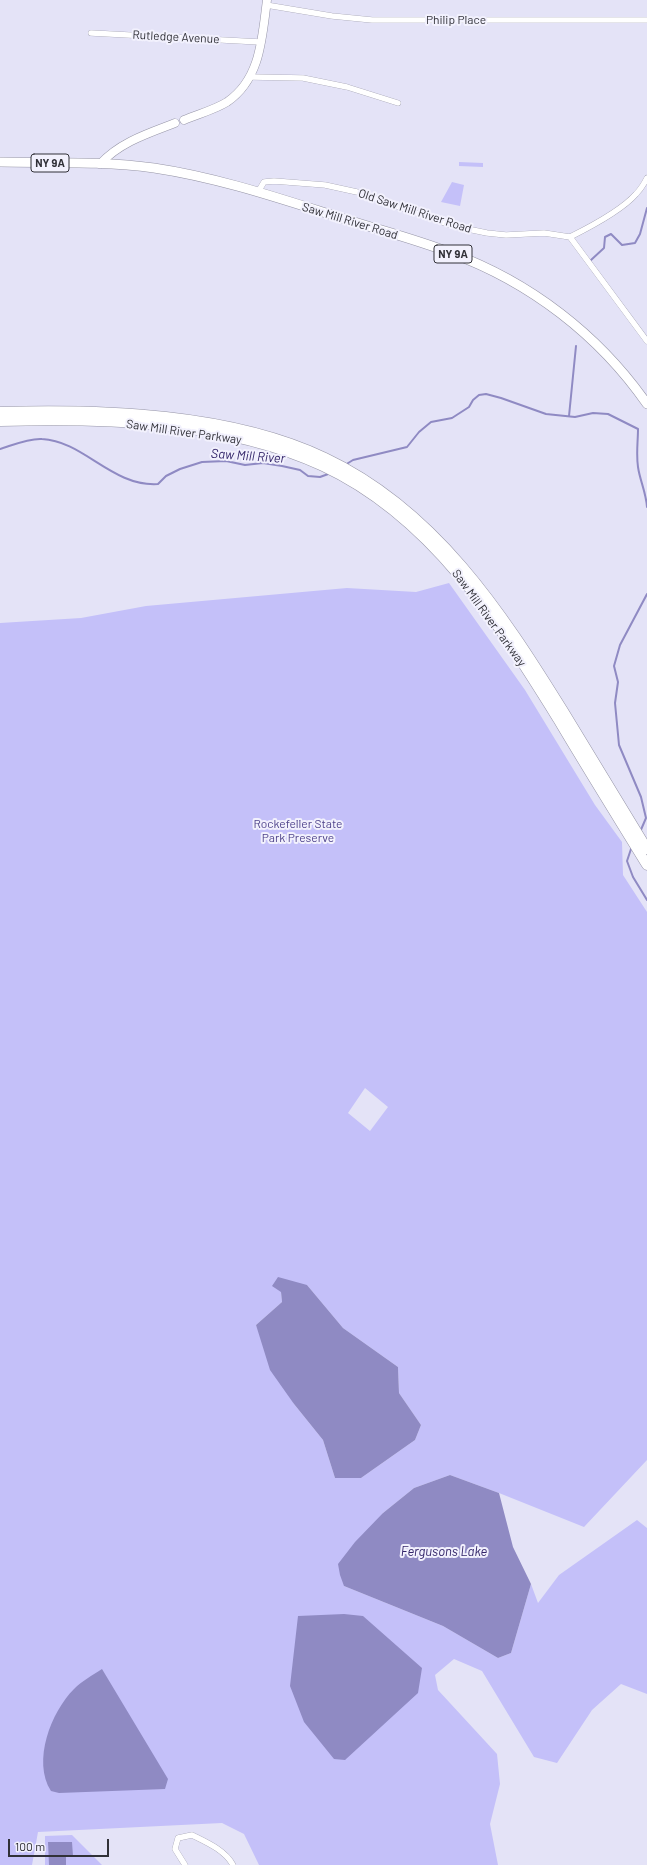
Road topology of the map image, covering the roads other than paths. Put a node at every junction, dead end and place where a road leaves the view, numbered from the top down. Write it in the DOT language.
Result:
graph roads {
  1 [pos="267,2"];
  2 [pos="647,20"];
  3 [pos="91,33"];
  4 [pos="260,42"];
  5 [pos="251,76"];
  6 [pos="398,103"];
  7 [pos="184,120"];
  8 [pos="175,123"];
  9 [pos="0,162"];
  10 [pos="100,164"];
  11 [pos="647,178"];
  12 [pos="258,192"];
  13 [pos="570,237"];
  14 [pos="647,341"];
  15 [pos="647,404"];
  16 [pos="0,412"];
  17 [pos="0,420"];
  18 [pos="338,469"];
  19 [pos="636,839"];
  20 [pos="647,849"];
  21 [pos="647,865"];
  22 [pos="185,1865"];
  23 [pos="233,1865"];
  1 -- 2 [label="street, Philip Place"];
  1 -- 4 [label="street"];
  3 -- 4 [label="street, Rutledge Avenue"];
  4 -- 5 [label="street"];
  5 -- 6 [label="street"];
  5 -- 7 [label="street"];
  8 -- 10 [label="street"];
  9 -- 10 [label="main road, Saw Mill River Road / NY 9A"];
  10 -- 12 [label="main road, Saw Mill River Road / NY 9A"];
  11 -- 13 [label="street"];
  12 -- 13 [label="street, Old Saw Mill River Road"];
  12 -- 15 [label="main road, Saw Mill River Road / NY 9A"];
  13 -- 14 [label="street"];
  16 -- 18 [label="highway, Saw Mill River Parkway"];
  17 -- 18 [label="highway, Saw Mill River Parkway"];
  18 -- 19 [label="highway, Saw Mill River Parkway"];
  19 -- 20 [label="highway, Saw Mill River Parkway"];
  19 -- 21 [label="highway, Saw Mill River Parkway"];
  22 -- 23 [label="street"];
}
